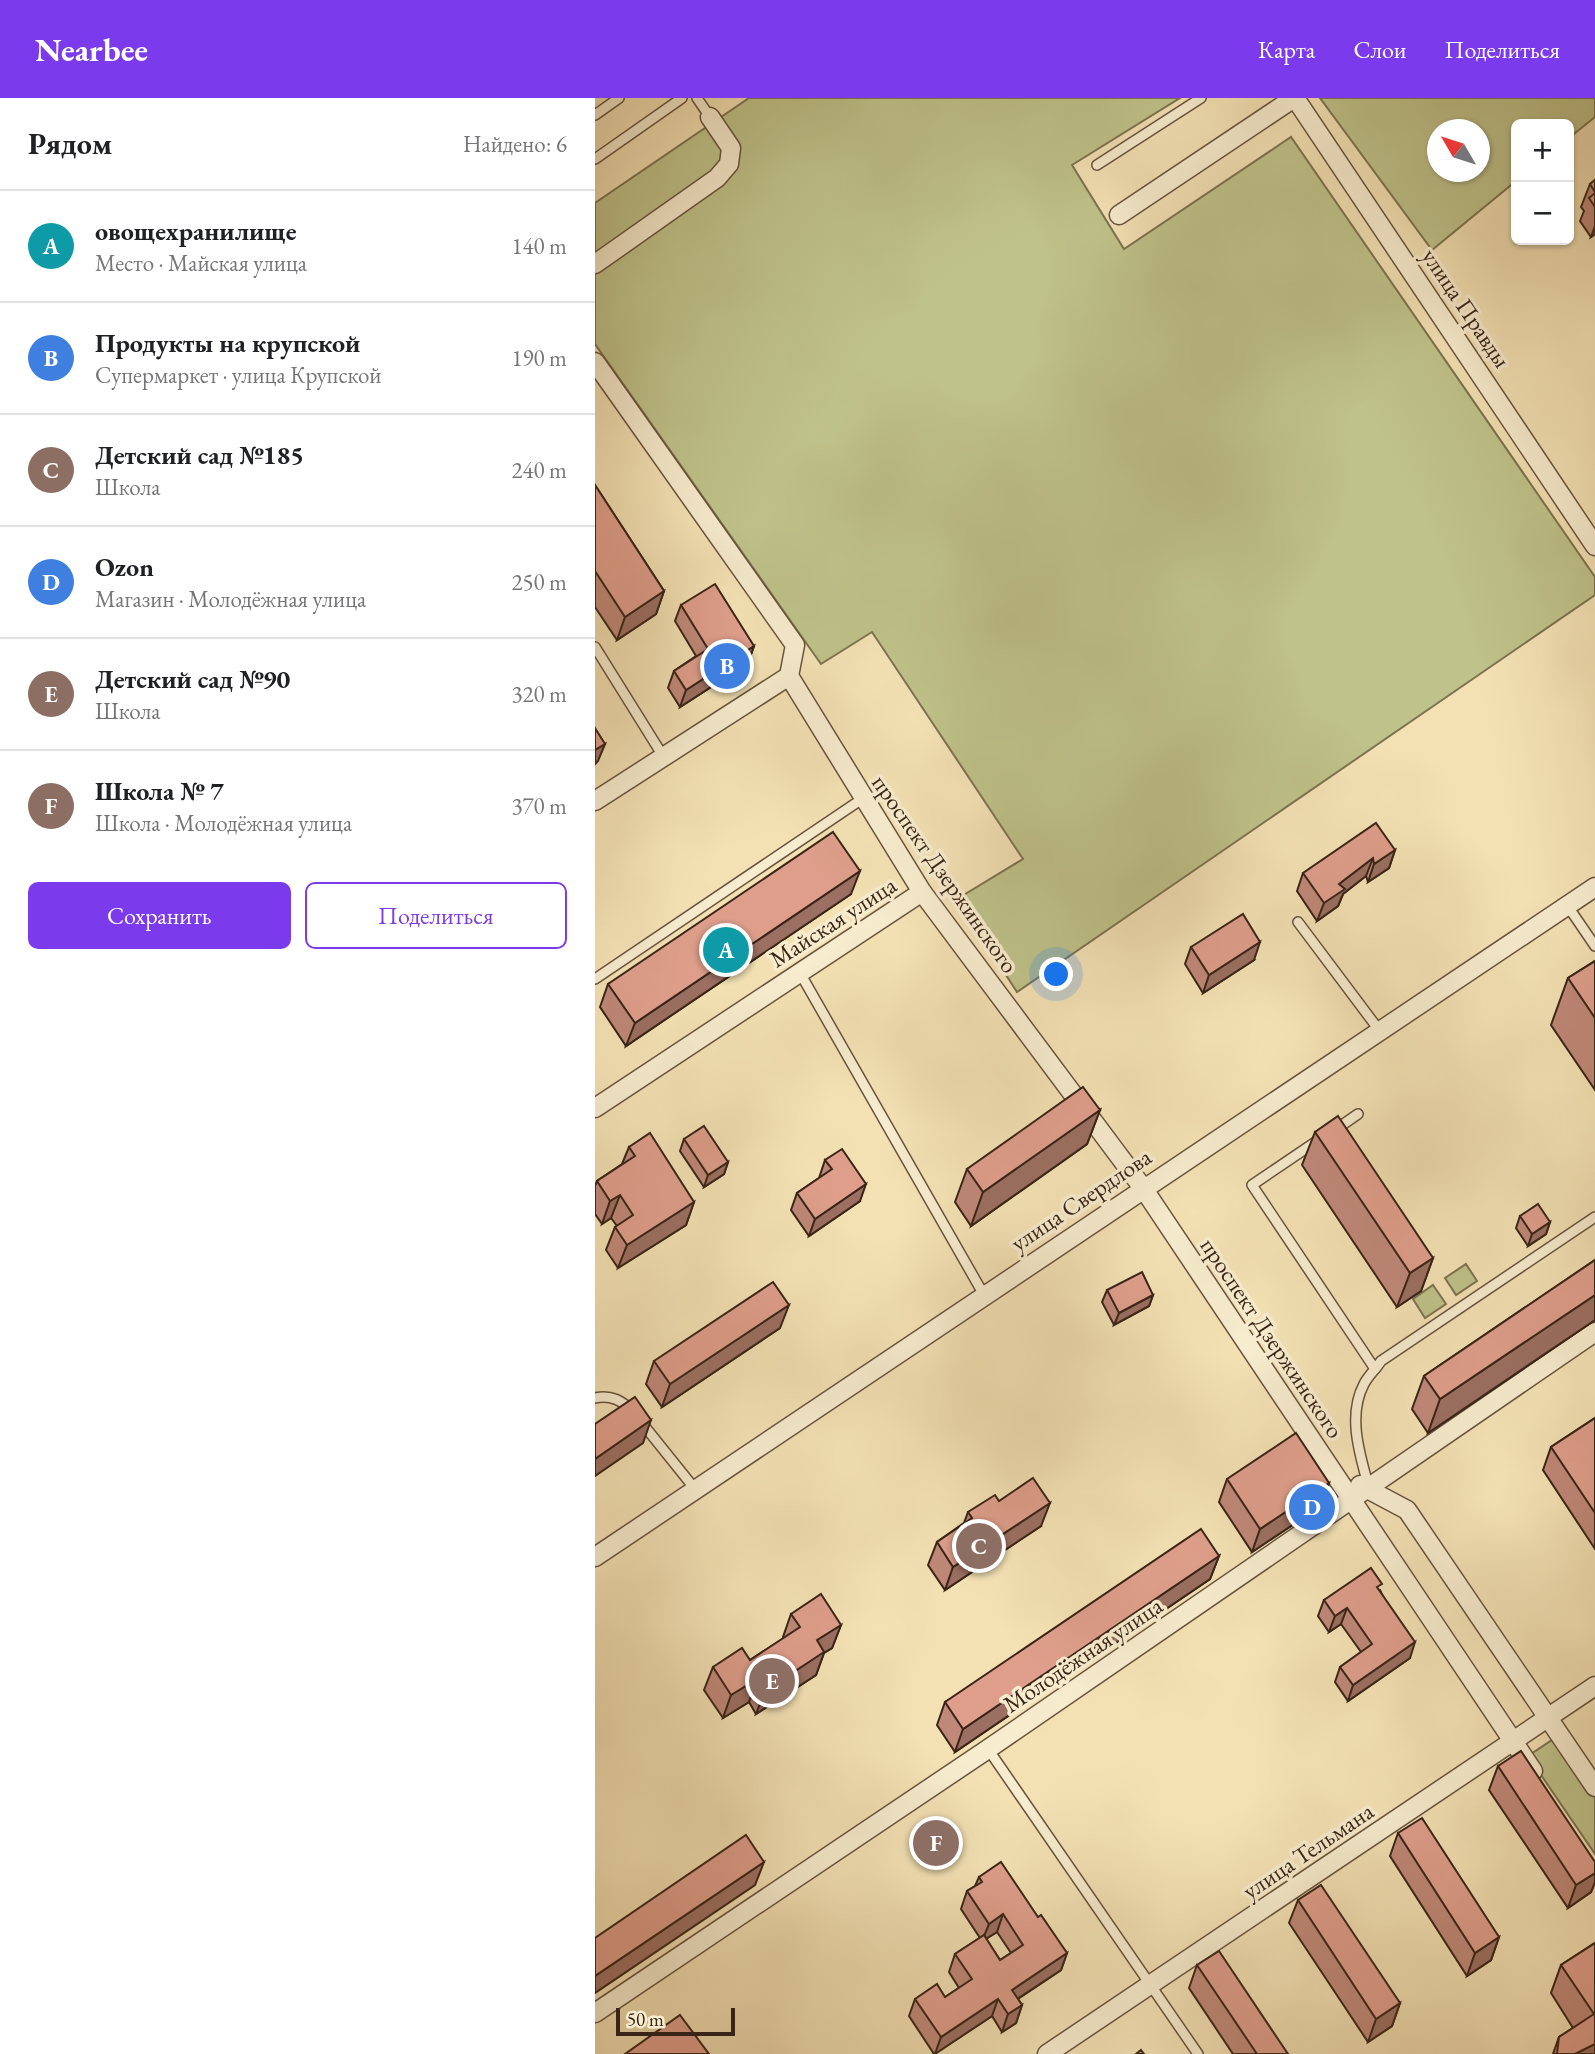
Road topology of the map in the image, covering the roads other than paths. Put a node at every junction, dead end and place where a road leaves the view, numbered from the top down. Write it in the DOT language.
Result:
graph roads {
  1 [pos="619,98"];
  2 [pos="682,98"];
  3 [pos="697,98"];
  4 [pos="1201,98"];
  5 [pos="1294,98"];
  6 [pos="595,115"];
  7 [pos="710,117"];
  8 [pos="595,159"];
  9 [pos="1097,165"];
  10 [pos="1119,215"];
  11 [pos="595,264"];
  12 [pos="595,362"];
  13 [pos="1595,546"];
  14 [pos="595,647"];
  15 [pos="789,676"];
  16 [pos="663,756"];
  17 [pos="862,799"];
  18 [pos="595,801"];
  19 [pos="1595,887"];
  20 [pos="922,892"];
  21 [pos="1567,905"];
  22 [pos="1298,922"];
  23 [pos="1595,946"];
  24 [pos="800,973"];
  25 [pos="595,979"];
  26 [pos="1379,1030"];
  27 [pos="595,1108"];
  28 [pos="1358,1114"];
  29 [pos="1143,1188"];
  30 [pos="1595,1217"];
  31 [pos="984,1295"];
  32 [pos="1595,1332"];
  33 [pos="1375,1369"];
  34 [pos="595,1398"];
  35 [pos="1333,1475"];
  36 [pos="1369,1488"];
  37 [pos="695,1489"];
  38 [pos="1352,1500"];
  39 [pos="595,1557"];
  40 [pos="1595,1686"];
  41 [pos="1548,1718"];
  42 [pos="1514,1743"];
  43 [pos="988,1749"];
  44 [pos="1544,1787"];
  45 [pos="1595,1787"];
  46 [pos="1150,1986"];
  47 [pos="595,2013"];
  48 [pos="1047,2054"];
  49 [pos="1198,2054"];
  1 -- 6 [label="lane"];
  2 -- 8 [label="lane"];
  3 -- 7 [label="lane"];
  4 -- 9 [label="lane"];
  5 -- 10 [label="street"];
  5 -- 13 [label="street, улица Правды"];
  7 -- 11 [label="street"];
  12 -- 15 [label="street"];
  14 -- 16 [label="lane"];
  15 -- 16 [label="street"];
  15 -- 17 [label="street, проспект Дзержинского"];
  16 -- 18 [label="street"];
  17 -- 20 [label="street, проспект Дзержинского"];
  17 -- 25 [label="lane"];
  19 -- 21 [label="street, улица Свердлова"];
  20 -- 24 [label="street, Майская улица"];
  20 -- 29 [label="street, проспект Дзержинского"];
  21 -- 23 [label="lane"];
  21 -- 26 [label="street, улица Свердлова"];
  22 -- 26 [label="lane"];
  24 -- 27 [label="street, Майская улица"];
  24 -- 31 [label="lane"];
  26 -- 29 [label="street, улица Свердлова"];
  28 -- 33 [label="lane"];
  29 -- 31 [label="street, улица Свердлова"];
  29 -- 35 [label="street, проспект Дзержинского"];
  30 -- 33 [label="lane"];
  31 -- 37 [label="street, улица Свердлова"];
  32 -- 36 [label="street, Молодёжная улица"];
  33 -- 36 [label="lane"];
  34 -- 37 [label="lane"];
  35 -- 36 [label="street, проспект Дзержинского"];
  35 -- 38 [label="street, проспект Дзержинского"];
  36 -- 38 [label="street, Молодёжная улица"];
  36 -- 41 [label="street, проспект Дзержинского"];
  37 -- 39 [label="street, улица Свердлова"];
  38 -- 42 [label="street, проспект Дзержинского"];
  38 -- 43 [label="street, Молодёжная улица"];
  40 -- 41 [label="street, улица Тельмана"];
  41 -- 42 [label="street, улица Тельмана"];
  41 -- 45 [label="street, проспект Дзержинского"];
  42 -- 44 [label="street, проспект Дзержинского"];
  42 -- 46 [label="street, улица Тельмана"];
  43 -- 46 [label="lane"];
  43 -- 47 [label="street, Молодёжная улица"];
  46 -- 48 [label="street, улица Тельмана"];
  46 -- 49 [label="lane"];
}
